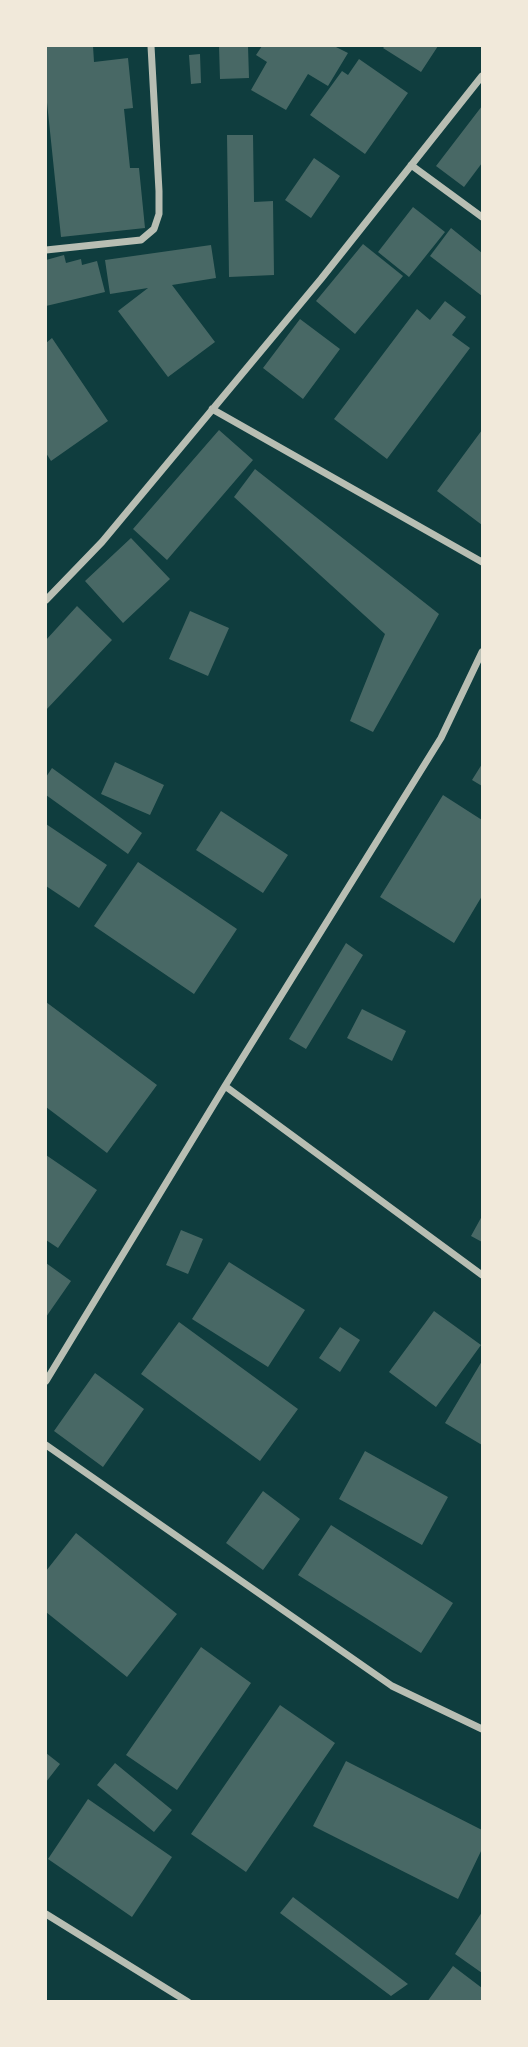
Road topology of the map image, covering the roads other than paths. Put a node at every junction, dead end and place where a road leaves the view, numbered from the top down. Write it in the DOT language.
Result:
graph roads {
  1 [pos="151,46"];
  2 [pos="482,76"];
  3 [pos="411,165"];
  4 [pos="482,217"];
  5 [pos="46,250"];
  6 [pos="212,409"];
  7 [pos="482,562"];
  8 [pos="46,600"];
  9 [pos="482,652"];
  10 [pos="225,1086"];
  11 [pos="482,1275"];
  12 [pos="46,1381"];
  13 [pos="46,1446"];
  14 [pos="482,1729"];
  15 [pos="46,1914"];
  16 [pos="188,2001"];
  1 -- 5 [label="street"];
  2 -- 3 [label="street"];
  3 -- 4 [label="street"];
  3 -- 6 [label="street"];
  6 -- 7 [label="street"];
  6 -- 8 [label="street"];
  9 -- 10 [label="street"];
  10 -- 11 [label="street"];
  10 -- 12 [label="street"];
  13 -- 14 [label="street"];
  15 -- 16 [label="street"];
}
